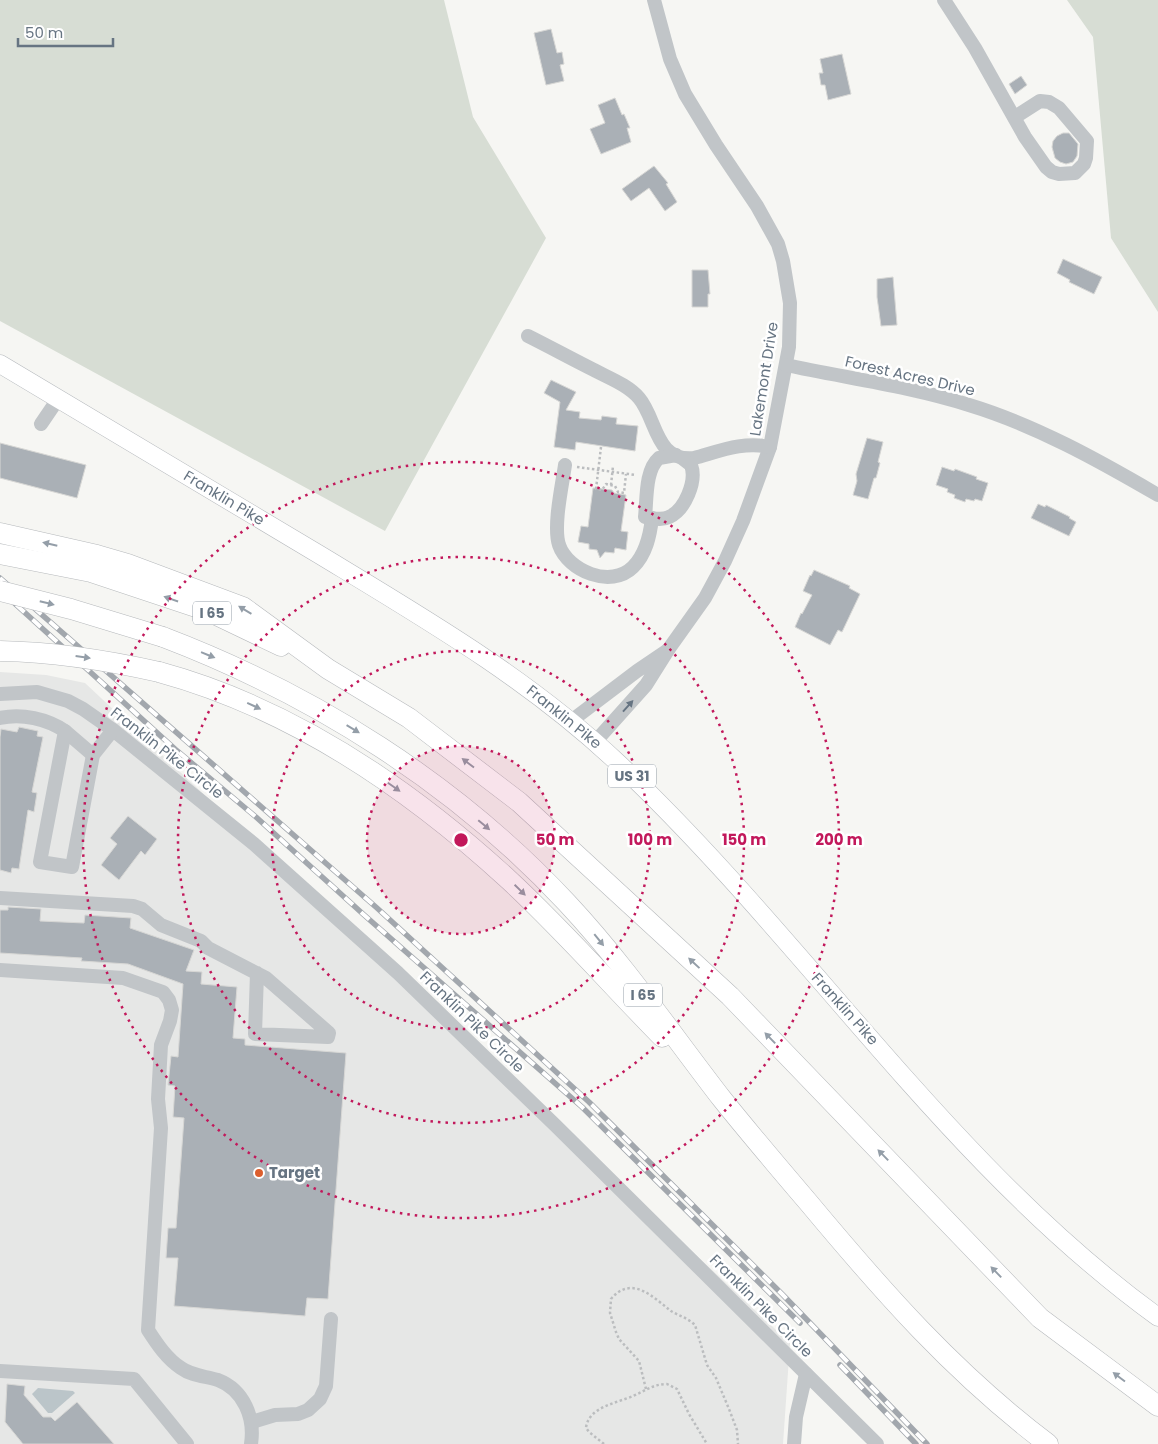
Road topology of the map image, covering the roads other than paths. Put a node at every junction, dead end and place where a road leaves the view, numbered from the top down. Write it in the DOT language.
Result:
graph roads {
  1 [pos="654,0"];
  2 [pos="944,0"];
  3 [pos="1015,117"];
  4 [pos="528,336"];
  5 [pos="0,364"];
  6 [pos="786,365"];
  7 [pos="58,399"];
  8 [pos="41,424"];
  9 [pos="770,447"];
  10 [pos="706,455"];
  11 [pos="679,457"];
  12 [pos="565,465"];
  13 [pos="692,481"];
  14 [pos="1158,495"];
  15 [pos="652,518"];
  16 [pos="0,533"];
  17 [pos="0,554"];
  18 [pos="94,564"];
  19 [pos="0,591"];
  20 [pos="668,650"];
  21 [pos="0,651"];
  22 [pos="0,694"];
  23 [pos="0,718"];
  24 [pos="571,721"];
  25 [pos="113,730"];
  26 [pos="65,732"];
  27 [pos="595,742"];
  28 [pos="93,754"];
  29 [pos="0,898"];
  30 [pos="0,970"];
  31 [pos="257,973"];
  32 [pos="724,1102"];
  33 [pos="1158,1317"];
  34 [pos="331,1319"];
  35 [pos="0,1370"];
  36 [pos="806,1374"];
  37 [pos="1158,1406"];
  38 [pos="252,1422"];
  39 [pos="187,1444"];
  40 [pos="251,1444"];
  41 [pos="794,1444"];
  42 [pos="877,1444"];
  43 [pos="1048,1444"];
  1 -- 6 [label="street, Lakemont Drive"];
  2 -- 3 [label="street"];
  3 -- 3 [label="street"];
  4 -- 11 [label="street"];
  5 -- 7 [label="main road, Franklin Pike / US 31"];
  6 -- 9 [label="street, Lakemont Drive"];
  6 -- 14 [label="street, Forest Acres Drive"];
  7 -- 8 [label="street"];
  7 -- 24 [label="main road, Franklin Pike / US 31"];
  9 -- 10 [label="street"];
  9 -- 20 [label="street, Lakemont Drive"];
  10 -- 11 [label="street"];
  10 -- 13 [label="street"];
  11 -- 13 [label="street"];
  11 -- 15 [label="street"];
  12 -- 15 [label="street"];
  13 -- 15 [label="street"];
  18 -- 16 [label="highway, one-way"];
  17 -- 18 [label="highway"];
  37 -- 18 [label="highway, one-way"];
  19 -- 32 [label="highway, I 65, one-way, bridge"];
  20 -- 24 [label="street, Lakemont Drive"];
  27 -- 20 [label="street, Lakemont Drive, one-way"];
  21 -- 32 [label="highway, one-way, bridge"];
  22 -- 25 [label="street, Franklin Pike Circle"];
  23 -- 26 [label="street"];
  24 -- 27 [label="main road, Franklin Pike / US 31"];
  25 -- 28 [label="street"];
  25 -- 36 [label="street, Franklin Pike Circle"];
  26 -- 28 [label="street"];
  26 -- 28 [label="street"];
  27 -- 33 [label="main road, Franklin Pike / US 31"];
  29 -- 31 [label="street"];
  30 -- 38 [label="street"];
  31 -- 31 [label="street"];
  32 -- 43 [label="highway, I 65"];
  34 -- 38 [label="street"];
  35 -- 39 [label="street"];
  36 -- 41 [label="street"];
  36 -- 42 [label="street, Franklin Pike Circle"];
  38 -- 40 [label="street"];
}
